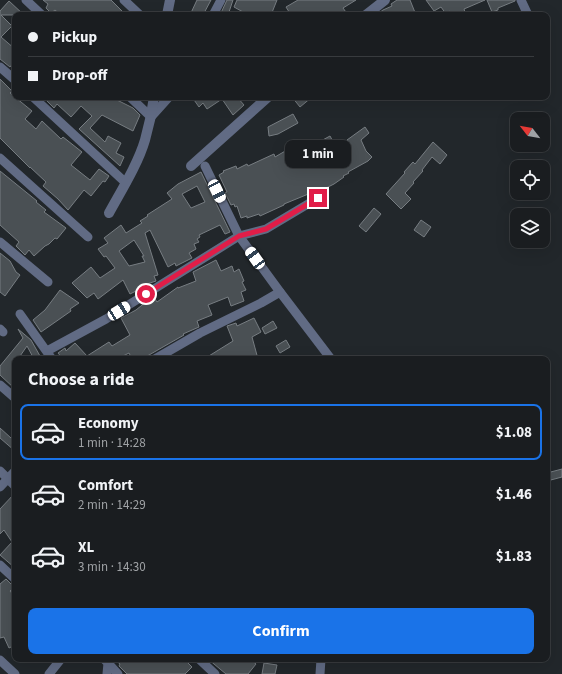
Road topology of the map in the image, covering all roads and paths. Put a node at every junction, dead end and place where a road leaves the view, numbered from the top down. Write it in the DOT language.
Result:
graph roads {
  1 [pos="26,0"];
  2 [pos="124,0"];
  3 [pos="170,0"];
  4 [pos="221,0"];
  5 [pos="385,0"];
  6 [pos="521,0"];
  7 [pos="39,12"];
  8 [pos="137,12"];
  9 [pos="168,12"];
  10 [pos="215,12"];
  11 [pos="370,12"];
  12 [pos="527,12"];
  13 [pos="0,67"];
  14 [pos="12,77"];
  15 [pos="36,100"];
  16 [pos="133,100"];
  17 [pos="154,100"];
  18 [pos="166,100"];
  19 [pos="265,100"];
  20 [pos="151,117"];
  21 [pos="0,158"];
  22 [pos="191,166"];
  23 [pos="205,166"];
  24 [pos="126,183"];
  25 [pos="318,198"];
  26 [pos="109,214"];
  27 [pos="239,236"];
  28 [pos="88,237"];
  29 [pos="0,242"];
  30 [pos="48,282"];
  31 [pos="280,292"];
  32 [pos="20,314"];
  33 [pos="49,355"];
  34 [pos="160,356"];
  35 [pos="329,356"];
  36 [pos="0,385"];
  37 [pos="12,395"];
  38 [pos="0,471"];
  39 [pos="12,474"];
  40 [pos="8,479"];
  41 [pos="12,483"];
  42 [pos="0,487"];
  43 [pos="0,565"];
  44 [pos="12,576"];
  45 [pos="0,660"];
  46 [pos="59,662"];
  47 [pos="106,662"];
  48 [pos="107,662"];
  49 [pos="202,662"];
  50 [pos="320,662"];
  51 [pos="15,674"];
  52 [pos="49,674"];
  53 [pos="107,674"];
  54 [pos="118,674"];
  55 [pos="215,674"];
  56 [pos="320,674"];
  1 -- 7 [label="street"];
  2 -- 8 [label="street"];
  3 -- 9 [label="street"];
  4 -- 10 [label="street"];
  5 -- 11 [label="street"];
  6 -- 12 [label="street"];
  13 -- 14 [label="street"];
  15 -- 24 [label="street"];
  16 -- 20 [label="street"];
  17 -- 20 [label="street"];
  18 -- 20 [label="street"];
  19 -- 22 [label="street"];
  20 -- 24 [label="street"];
  21 -- 28 [label="street"];
  23 -- 27 [label="street"];
  24 -- 26 [label="street"];
  25 -- 27 [label="street"];
  27 -- 31 [label="street"];
  27 -- 33 [label="street"];
  29 -- 30 [label="street"];
  31 -- 34 [label="street"];
  31 -- 35 [label="street"];
  32 -- 33 [label="street"];
  36 -- 37 [label="street"];
  38 -- 40 [label="street"];
  39 -- 40 [label="street"];
  40 -- 41 [label="street"];
  40 -- 42 [label="street"];
  43 -- 44 [label="street"];
  45 -- 51 [label="street"];
  46 -- 52 [label="street"];
  47 -- 53 [label="street"];
  48 -- 54 [label="street"];
  49 -- 55 [label="street"];
  50 -- 56 [label="street"];
}
